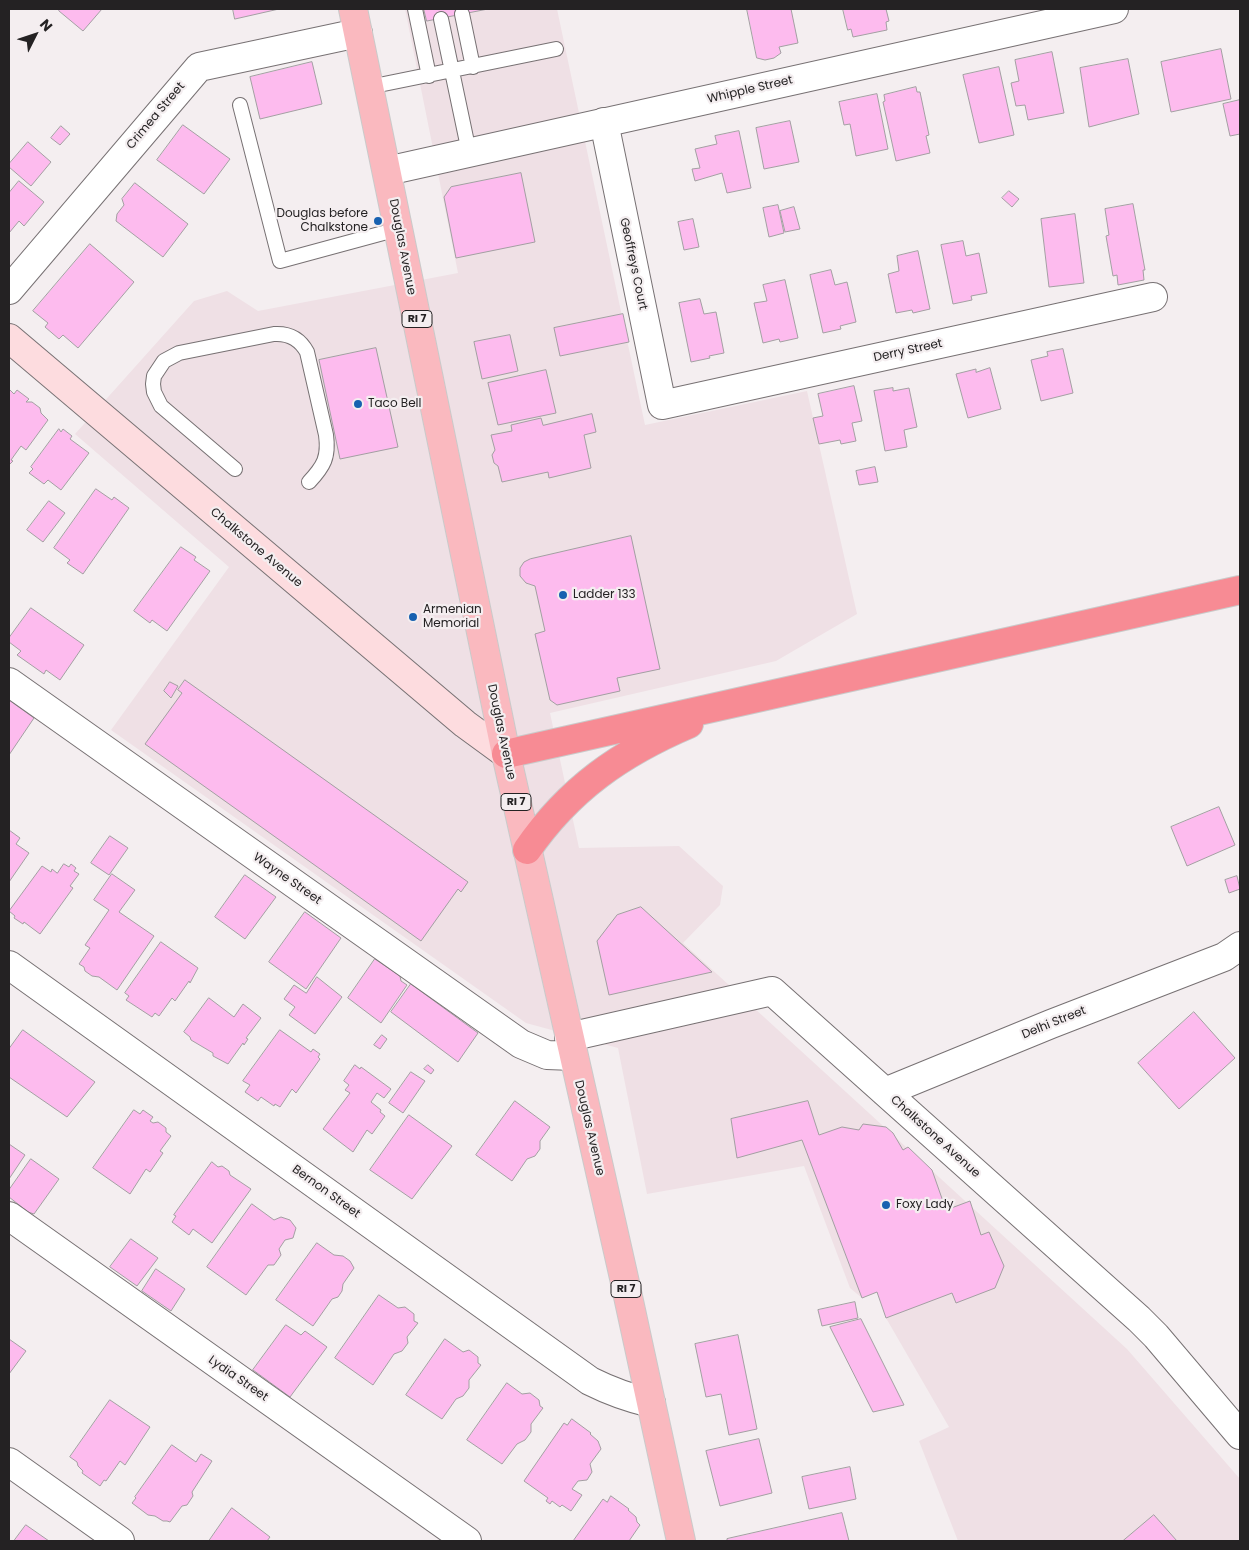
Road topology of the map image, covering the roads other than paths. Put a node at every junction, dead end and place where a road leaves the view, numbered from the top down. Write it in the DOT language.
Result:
graph roads {
  1 [pos="415,9"];
  2 [pos="1114,9"];
  3 [pos="462,14"];
  4 [pos="440,18"];
  5 [pos="355,21"];
  6 [pos="556,49"];
  7 [pos="473,67"];
  8 [pos="451,71"];
  9 [pos="429,76"];
  10 [pos="369,88"];
  11 [pos="240,105"];
  12 [pos="604,122"];
  13 [pos="468,152"];
  14 [pos="386,171"];
  15 [pos="398,229"];
  16 [pos="9,290"];
  17 [pos="1153,297"];
  18 [pos="9,338"];
  19 [pos="662,406"];
  20 [pos="236,469"];
  21 [pos="309,482"];
  22 [pos="1240,590"];
  23 [pos="9,682"];
  24 [pos="747,700"];
  25 [pos="506,754"];
  26 [pos="527,850"];
  27 [pos="1235,958"];
  28 [pos="9,965"];
  29 [pos="571,1047"];
  30 [pos="885,1092"];
  31 [pos="9,1216"];
  32 [pos="651,1402"];
  33 [pos="1240,1435"];
  34 [pos="9,1462"];
  35 [pos="120,1541"];
  36 [pos="467,1541"];
  37 [pos="681,1541"];
  1 -- 9 [label="lane"];
  2 -- 12 [label="street, Whipple Street"];
  3 -- 7 [label="lane"];
  4 -- 8 [label="lane"];
  5 -- 10 [label="main road, Douglas Avenue / RI 7"];
  5 -- 16 [label="street, Crimea Street"];
  6 -- 7 [label="lane"];
  7 -- 8 [label="lane"];
  8 -- 9 [label="lane"];
  8 -- 13 [label="lane"];
  9 -- 10 [label="lane"];
  10 -- 14 [label="main road, Douglas Avenue / RI 7"];
  11 -- 15 [label="lane"];
  12 -- 13 [label="street, Whipple Street"];
  12 -- 19 [label="street, Geoffreys Court"];
  13 -- 14 [label="street, Whipple Street"];
  14 -- 15 [label="main road, Douglas Avenue / RI 7"];
  15 -- 25 [label="main road, Douglas Avenue / RI 7"];
  17 -- 19 [label="street, Derry Street"];
  18 -- 25 [label="main road, Chalkstone Avenue"];
  20 -- 21 [label="lane"];
  22 -- 24 [label="highway"];
  23 -- 29 [label="street, Wayne Street"];
  24 -- 25 [label="highway"];
  24 -- 26 [label="highway"];
  25 -- 26 [label="main road, Douglas Avenue / RI 7"];
  26 -- 29 [label="main road, Douglas Avenue / RI 7"];
  27 -- 30 [label="street, Delhi Street"];
  28 -- 32 [label="street, Bernon Street"];
  29 -- 30 [label="street, Chalkstone Avenue"];
  29 -- 32 [label="main road, Douglas Avenue / RI 7"];
  30 -- 33 [label="street, Chalkstone Avenue"];
  31 -- 36 [label="street, Lydia Street"];
  32 -- 37 [label="main road, Douglas Avenue / RI 7"];
  34 -- 35 [label="street"];
}
